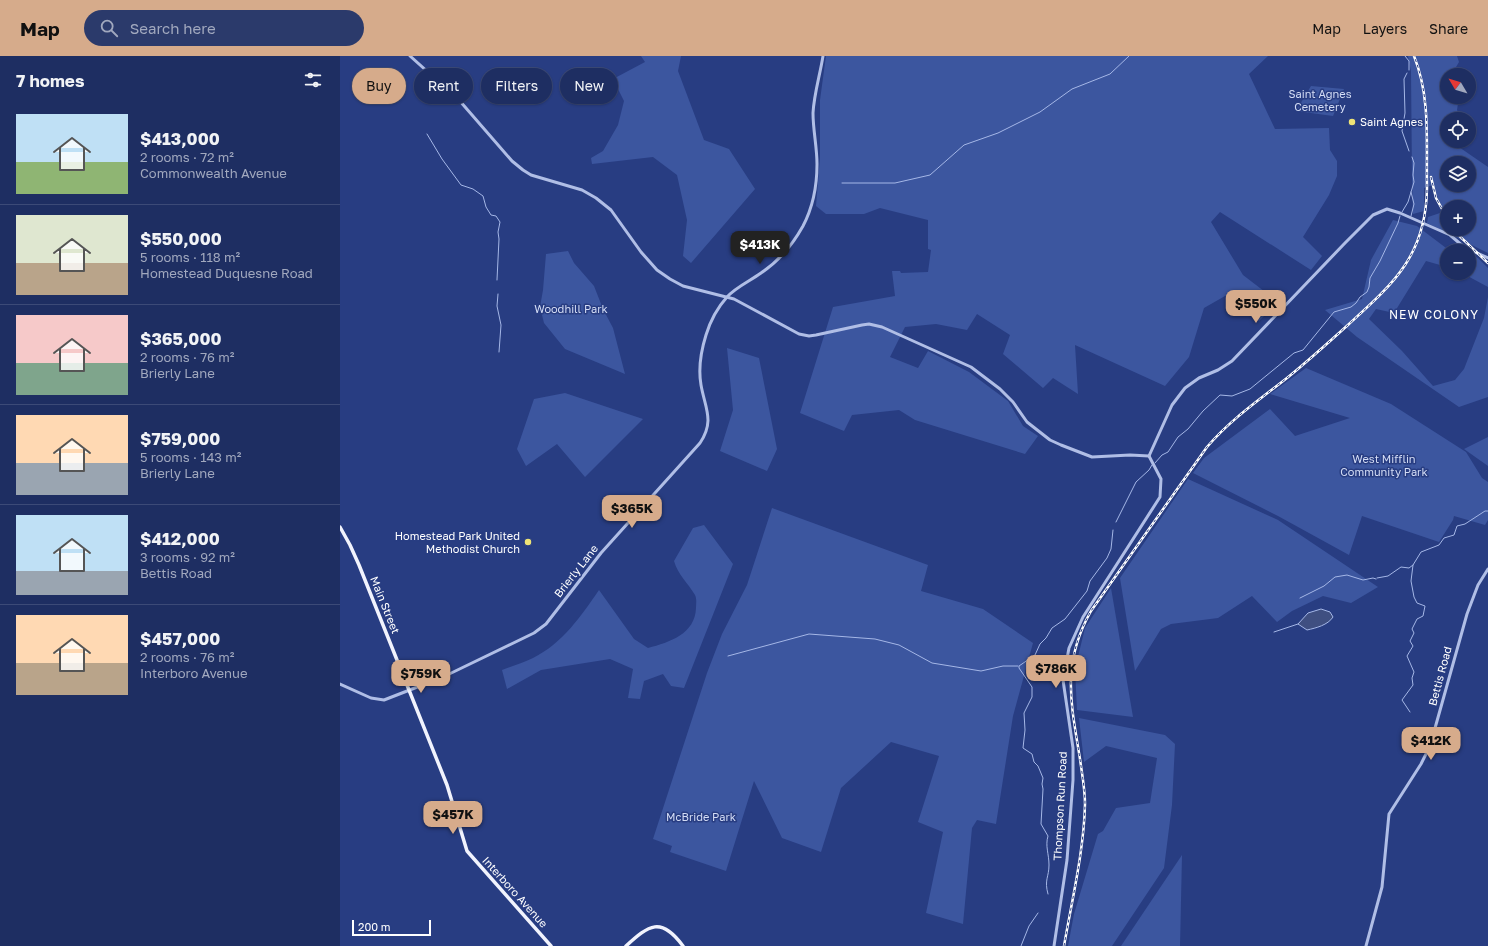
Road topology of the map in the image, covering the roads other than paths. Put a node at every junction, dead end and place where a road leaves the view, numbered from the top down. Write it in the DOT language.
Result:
graph roads {
  1 [pos="410,56"];
  2 [pos="823,56"];
  3 [pos="1488,258"];
  4 [pos="727,298"];
  5 [pos="1149,456"];
  6 [pos="340,527"];
  7 [pos="1488,569"];
  8 [pos="340,684"];
  9 [pos="409,691"];
  10 [pos="551,946"];
  11 [pos="626,946"];
  12 [pos="683,946"];
  13 [pos="1054,946"];
  14 [pos="1366,946"];
  1 -- 4 [label="street"];
  2 -- 4 [label="street"];
  3 -- 5 [label="street"];
  4 -- 5 [label="street"];
  4 -- 9 [label="street, Brierly Lane"];
  5 -- 13 [label="street, Thompson Run Road"];
  6 -- 9 [label="main road, Main Street"];
  7 -- 14 [label="street, Bettis Road"];
  8 -- 9 [label="street, Brierly Lane"];
  9 -- 10 [label="main road, Interboro Avenue"];
  11 -- 12 [label="main road"];
}
